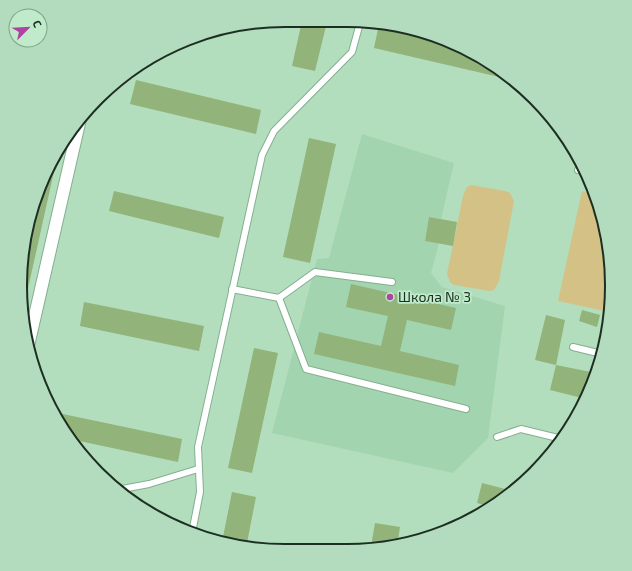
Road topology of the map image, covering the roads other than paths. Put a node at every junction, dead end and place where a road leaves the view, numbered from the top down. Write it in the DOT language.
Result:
graph roads {
  1 [pos="359,28"];
  2 [pos="77,133"];
  3 [pos="392,282"];
  4 [pos="232,289"];
  5 [pos="279,298"];
  6 [pos="31,332"];
  7 [pos="573,347"];
  8 [pos="596,353"];
  9 [pos="466,410"];
  10 [pos="556,437"];
  11 [pos="497,438"];
  12 [pos="198,470"];
  13 [pos="125,488"];
  14 [pos="193,527"];
  1 -- 4 [label="lane"];
  2 -- 6 [label="street"];
  3 -- 5 [label="lane"];
  4 -- 5 [label="lane"];
  4 -- 12 [label="lane"];
  5 -- 9 [label="lane"];
  7 -- 8 [label="lane"];
  10 -- 11 [label="lane"];
  12 -- 13 [label="lane"];
  12 -- 14 [label="lane"];
}
